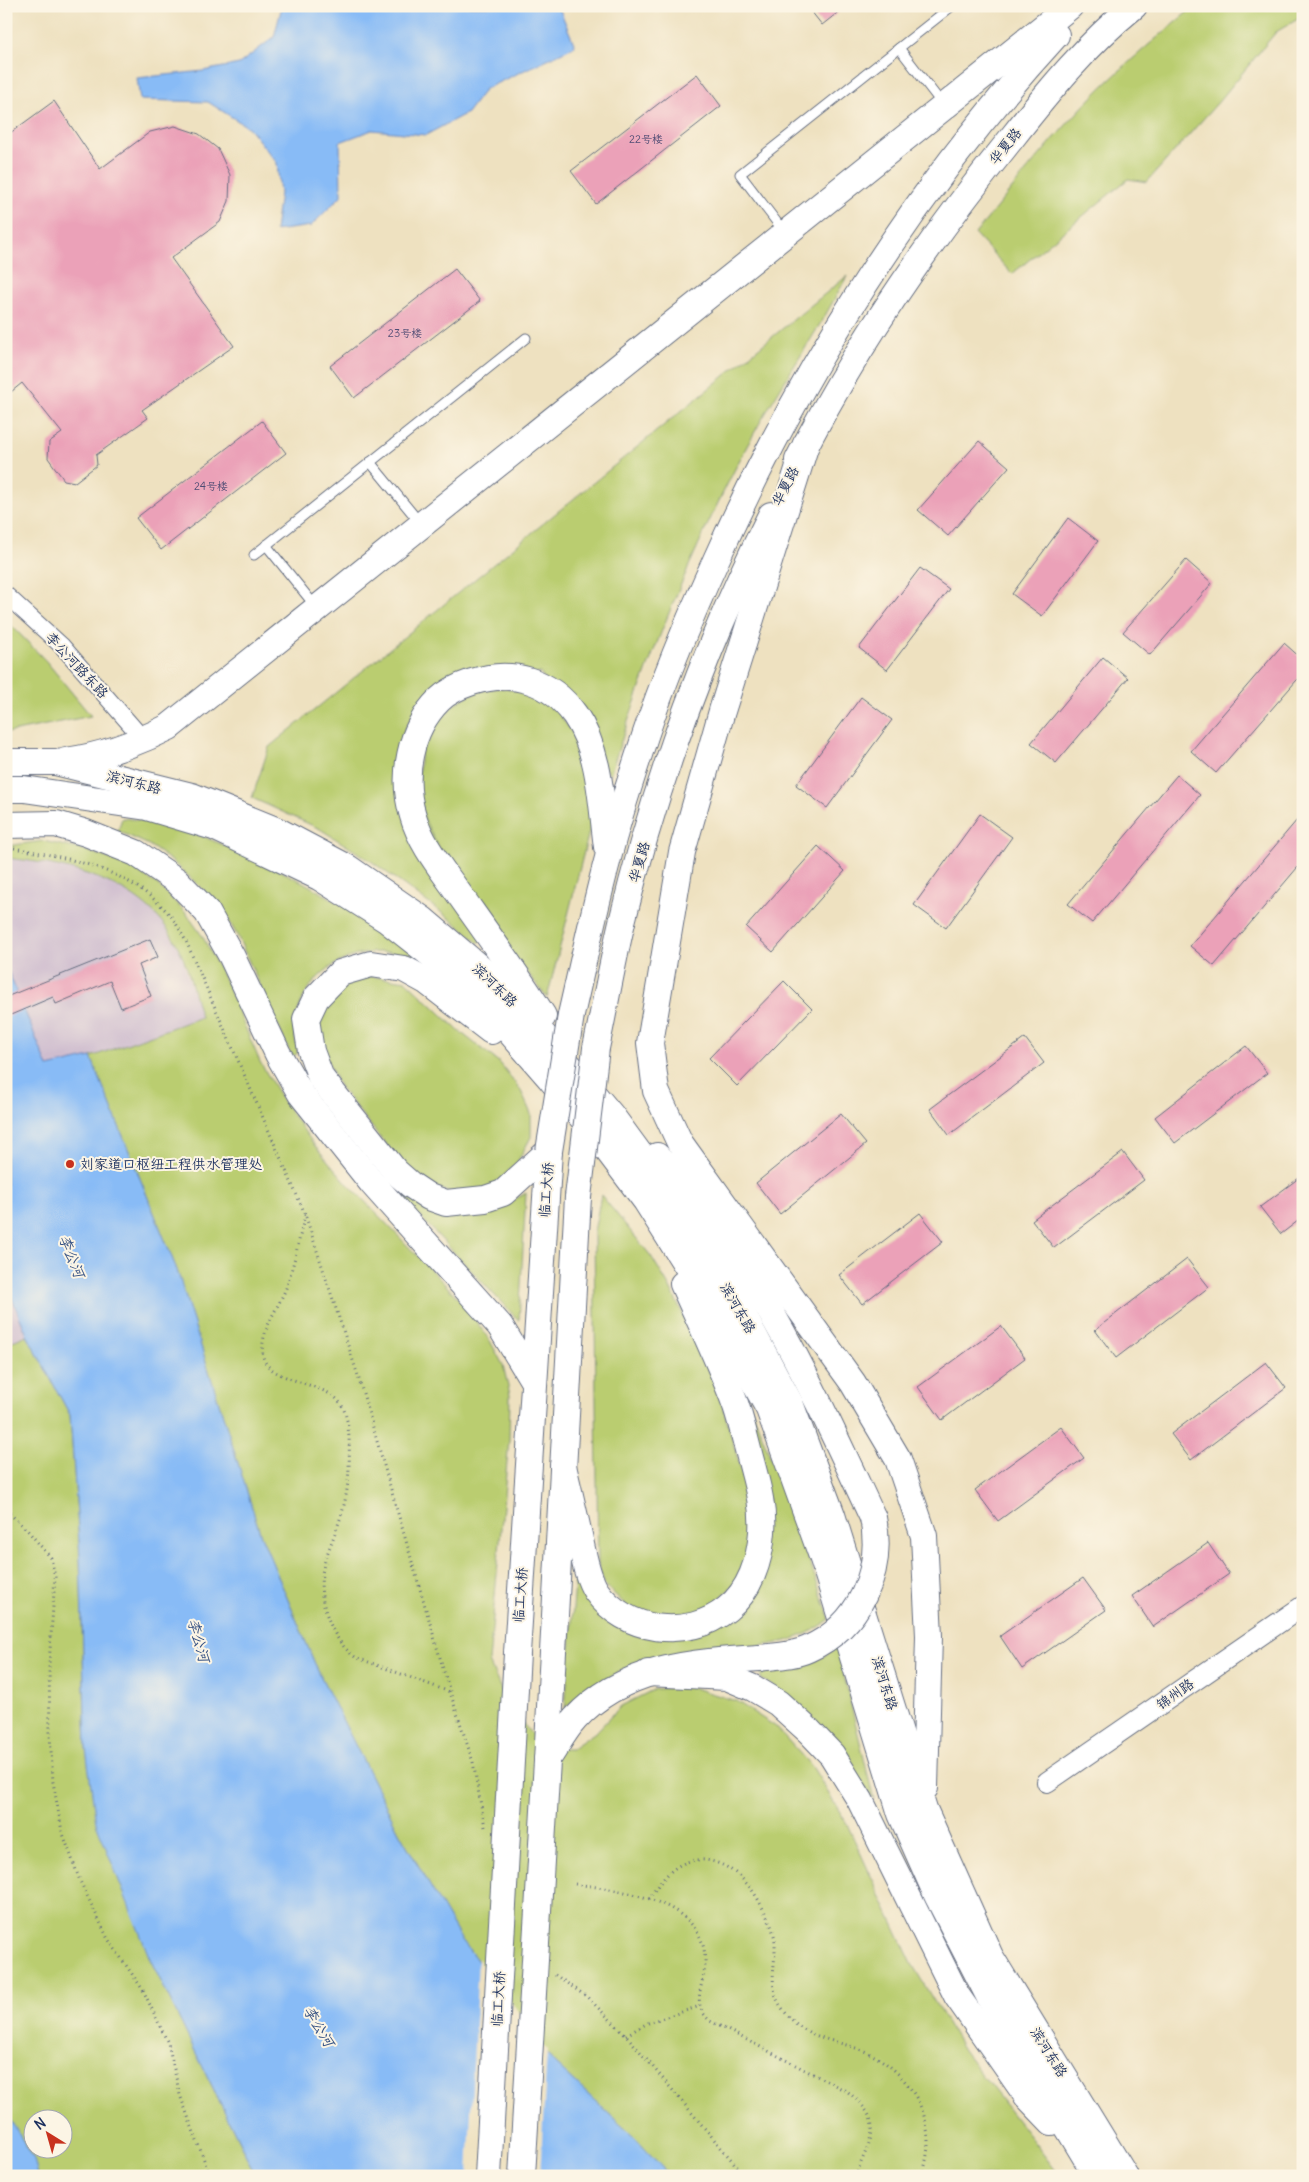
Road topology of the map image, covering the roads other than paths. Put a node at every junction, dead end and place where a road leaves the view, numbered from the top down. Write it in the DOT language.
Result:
graph roads {
  1 [pos="952,6"];
  2 [pos="1070,6"];
  3 [pos="1082,6"];
  4 [pos="1134,6"];
  5 [pos="899,48"];
  6 [pos="945,107"];
  7 [pos="786,234"];
  8 [pos="526,338"];
  9 [pos="806,444"];
  10 [pos="370,462"];
  11 [pos="422,526"];
  12 [pos="266,545"];
  13 [pos="254,555"];
  14 [pos="6,595"];
  15 [pos="318,609"];
  16 [pos="144,740"];
  17 [pos="6,762"];
  18 [pos="55,762"];
  19 [pos="6,789"];
  20 [pos="6,825"];
  21 [pos="608,856"];
  22 [pos="550,1078"];
  23 [pos="582,1078"];
  24 [pos="611,1115"];
  25 [pos="549,1151"];
  26 [pos="646,1202"];
  27 [pos="534,1382"];
  28 [pos="563,1466"];
  29 [pos="1303,1606"];
  30 [pos="648,1673"];
  31 [pos="547,1761"];
  32 [pos="1047,1782"];
  33 [pos="924,1809"];
  34 [pos="1091,2166"];
  35 [pos="488,2176"];
  36 [pos="522,2176"];
  37 [pos="1125,2176"];
  1 -- 5 [label="lane"];
  2 -- 6 [label="main road"];
  3 -- 21 [label="main road"];
  4 -- 9 [label="main road, 华夏路"];
  5 -- 6 [label="lane"];
  5 -- 7 [label="lane"];
  6 -- 7 [label="main road"];
  7 -- 11 [label="main road"];
  8 -- 10 [label="lane"];
  9 -- 28 [label="main road, 华夏路, bridge"];
  9 -- 33 [label="main road"];
  10 -- 11 [label="lane"];
  10 -- 12 [label="lane"];
  11 -- 15 [label="main road"];
  12 -- 13 [label="lane"];
  12 -- 15 [label="lane"];
  14 -- 16 [label="street, 李公河路东路"];
  15 -- 16 [label="main road"];
  16 -- 18 [label="main road"];
  17 -- 18 [label="main road, 滨河东路"];
  18 -- 23 [label="main road, 滨河东路"];
  19 -- 22 [label="main road, 滨河东路"];
  20 -- 27 [label="main road"];
  21 -- 23 [label="main road"];
  21 -- 25 [label="main road, 临工大桥, bridge"];
  22 -- 25 [label="main road"];
  22 -- 26 [label="main road, 滨河东路"];
  23 -- 24 [label="main road, 滨河东路"];
  24 -- 30 [label="main road, bridge"];
  24 -- 33 [label="main road, 滨河东路"];
  25 -- 27 [label="main road, 临工大桥"];
  26 -- 28 [label="main road"];
  26 -- 34 [label="main road, 滨河东路"];
  27 -- 35 [label="main road, 临工大桥, bridge"];
  28 -- 31 [label="main road"];
  29 -- 32 [label="street, 锦州路"];
  30 -- 31 [label="main road"];
  30 -- 34 [label="main road"];
  31 -- 36 [label="main road, bridge"];
  33 -- 37 [label="main road, 滨河东路"];
}
